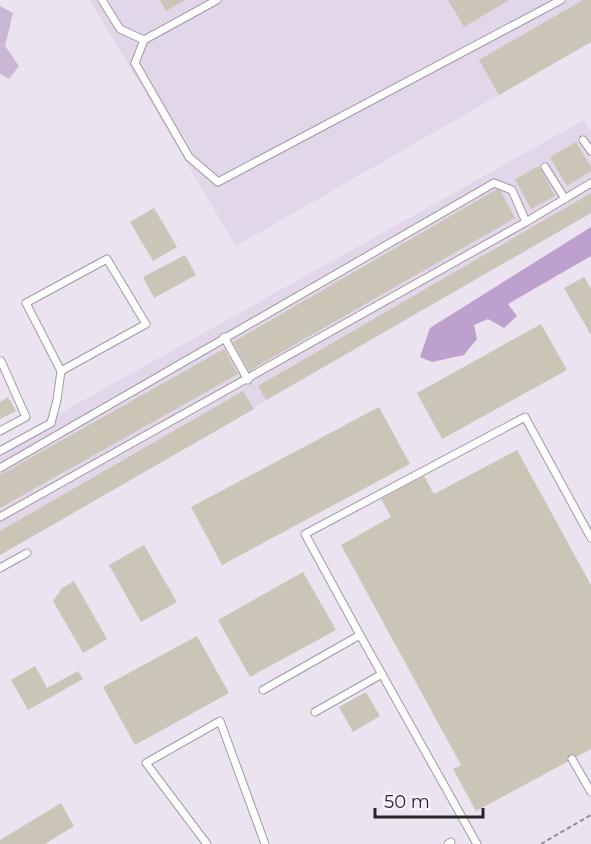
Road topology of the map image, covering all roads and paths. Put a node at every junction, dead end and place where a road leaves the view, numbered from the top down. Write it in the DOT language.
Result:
graph roads {
  1 [pos="102,0"];
  2 [pos="217,0"];
  3 [pos="561,0"];
  4 [pos="144,40"];
  5 [pos="583,140"];
  6 [pos="591,151"];
  7 [pos="545,167"];
  8 [pos="591,183"];
  9 [pos="565,199"];
  10 [pos="526,222"];
  11 [pos="225,337"];
  12 [pos="0,362"];
  13 [pos="61,371"];
  14 [pos="248,380"];
  15 [pos="0,431"];
  16 [pos="0,452"];
  17 [pos="0,468"];
  18 [pos="0,517"];
  19 [pos="591,538"];
  20 [pos="27,553"];
  21 [pos="0,568"];
  22 [pos="360,635"];
  23 [pos="382,674"];
  24 [pos="263,690"];
  25 [pos="315,712"];
  26 [pos="572,759"];
  27 [pos="591,792"];
  28 [pos="591,815"];
  29 [pos="207,844"];
  30 [pos="266,844"];
  31 [pos="477,844"];
  32 [pos="541,844"];
  1 -- 4 [label="lane"];
  2 -- 4 [label="lane"];
  3 -- 4 [label="lane"];
  5 -- 6 [label="lane"];
  7 -- 9 [label="lane"];
  8 -- 9 [label="lane"];
  9 -- 10 [label="lane"];
  10 -- 11 [label="lane"];
  10 -- 14 [label="lane"];
  11 -- 14 [label="lane"];
  11 -- 17 [label="lane"];
  12 -- 15 [label="lane"];
  13 -- 13 [label="lane"];
  13 -- 16 [label="lane"];
  14 -- 18 [label="lane"];
  19 -- 22 [label="lane"];
  20 -- 21 [label="lane"];
  22 -- 23 [label="lane"];
  22 -- 24 [label="lane"];
  23 -- 25 [label="lane"];
  23 -- 31 [label="lane"];
  26 -- 27 [label="lane"];
  28 -- 32 [label="path"];
  29 -- 30 [label="lane"];
}
